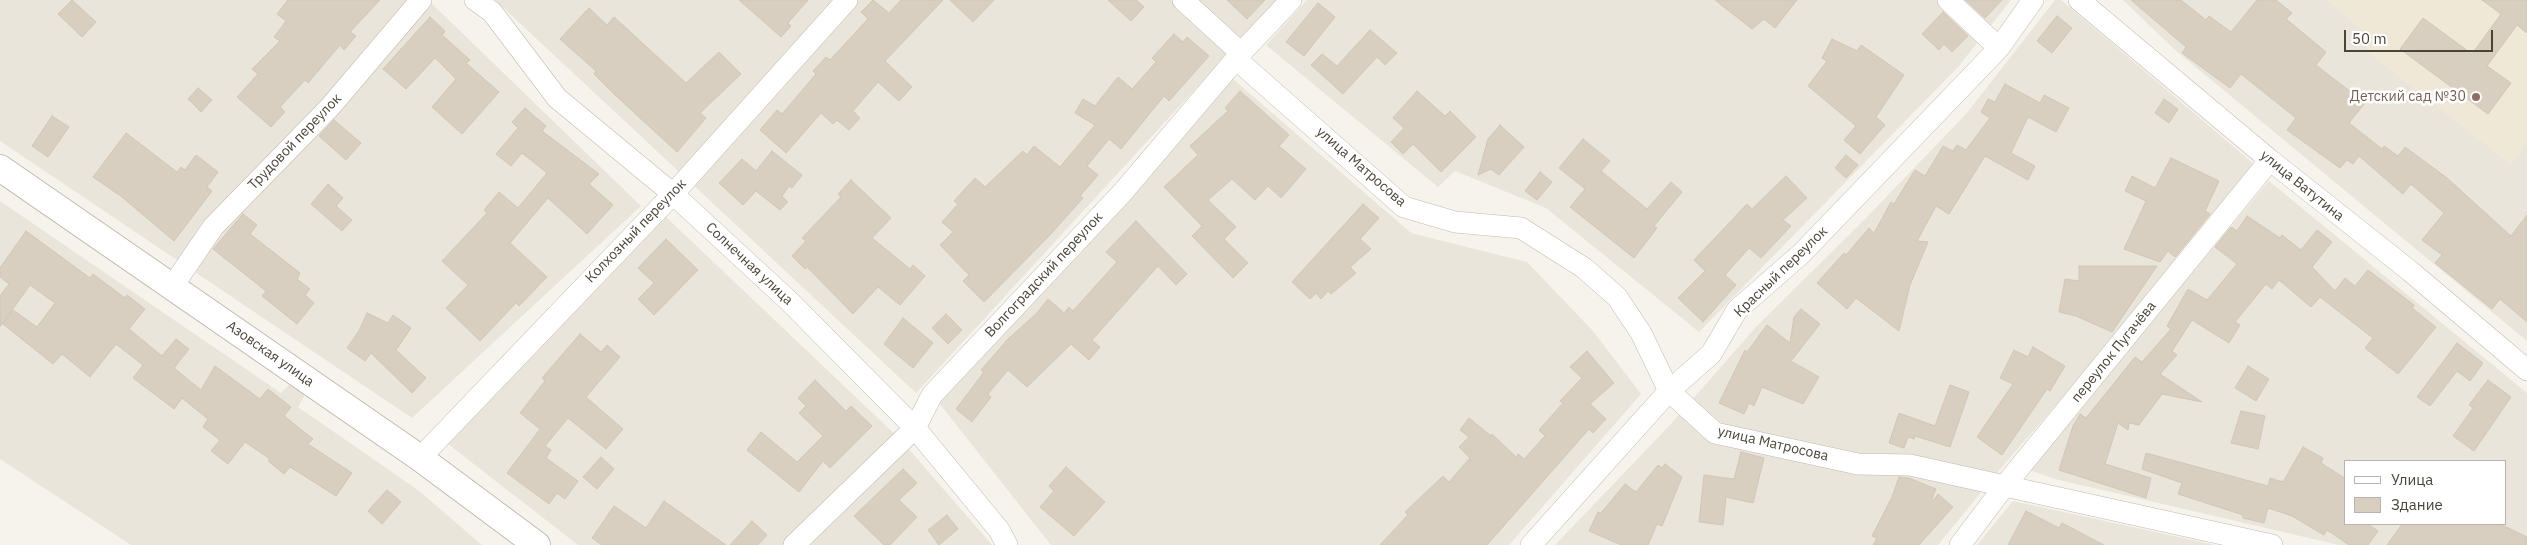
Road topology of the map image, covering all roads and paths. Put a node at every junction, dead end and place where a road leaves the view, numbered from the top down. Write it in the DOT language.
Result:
graph roads {
  1 [pos="421,0"];
  2 [pos="475,0"];
  3 [pos="847,0"];
  4 [pos="1182,0"];
  5 [pos="1291,0"];
  6 [pos="1948,0"];
  7 [pos="2034,0"];
  8 [pos="2079,0"];
  9 [pos="1998,48"];
  10 [pos="1238,56"];
  11 [pos="2270,160"];
  12 [pos="0,168"];
  13 [pos="673,194"];
  14 [pos="172,287"];
  15 [pos="2527,370"];
  16 [pos="1669,391"];
  17 [pos="915,428"];
  18 [pos="420,458"];
  19 [pos="2006,484"];
  20 [pos="537,545"];
  21 [pos="794,545"];
  22 [pos="1007,545"];
  23 [pos="1531,545"];
  24 [pos="1960,545"];
  25 [pos="2272,545"];
  1 -- 14 [label="street, Трудовой переулок"];
  2 -- 13 [label="street, Солнечная улица"];
  3 -- 13 [label="street, Колхозный переулок"];
  4 -- 10 [label="street, улица Матросова"];
  5 -- 10 [label="street, Волгоградский переулок"];
  6 -- 9 [label="street"];
  7 -- 9 [label="street, Красный переулок"];
  8 -- 11 [label="street, улица Ватутина"];
  9 -- 16 [label="street, Красный переулок"];
  10 -- 16 [label="street, улица Матросова"];
  10 -- 17 [label="street, Волгоградский переулок"];
  11 -- 15 [label="street, улица Ватутина"];
  11 -- 19 [label="street, переулок Пугачёва"];
  12 -- 14 [label="street, Азовская улица"];
  13 -- 17 [label="street, Солнечная улица"];
  13 -- 18 [label="street, Колхозный переулок"];
  14 -- 18 [label="street, Азовская улица"];
  16 -- 19 [label="street, улица Матросова"];
  16 -- 23 [label="street, Красный переулок"];
  17 -- 21 [label="street, Волгоградский переулок"];
  17 -- 22 [label="street, Солнечная улица"];
  18 -- 20 [label="street, Азовская улица"];
  19 -- 24 [label="street, переулок Пугачёва"];
  19 -- 25 [label="street, улица Матросова"];
}
